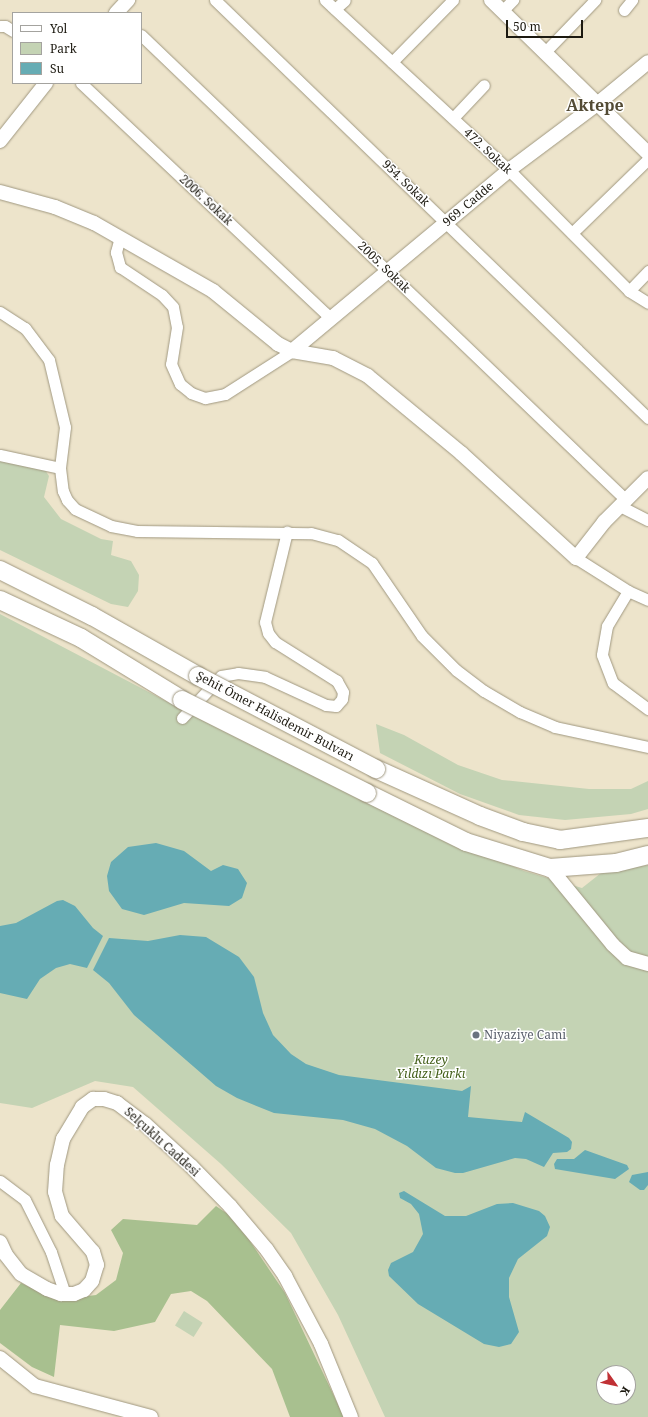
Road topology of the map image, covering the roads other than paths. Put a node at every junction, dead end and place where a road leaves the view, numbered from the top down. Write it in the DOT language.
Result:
graph roads {
  1 [pos="128,0"];
  2 [pos="215,0"];
  3 [pos="326,0"];
  4 [pos="345,0"];
  5 [pos="453,0"];
  6 [pos="491,0"];
  7 [pos="513,0"];
  8 [pos="595,0"];
  9 [pos="632,0"];
  10 [pos="335,9"];
  11 [pos="624,10"];
  12 [pos="118,12"];
  13 [pos="502,12"];
  14 [pos="0,26"];
  15 [pos="12,30"];
  16 [pos="142,36"];
  17 [pos="544,53"];
  18 [pos="392,62"];
  19 [pos="648,62"];
  20 [pos="45,84"];
  21 [pos="82,84"];
  22 [pos="484,84"];
  23 [pos="596,105"];
  24 [pos="453,118"];
  25 [pos="0,141"];
  26 [pos="648,153"];
  27 [pos="648,159"];
  28 [pos="508,170"];
  29 [pos="0,192"];
  30 [pos="447,222"];
  31 [pos="572,233"];
  32 [pos="120,237"];
  33 [pos="388,271"];
  34 [pos="648,271"];
  35 [pos="629,291"];
  36 [pos="648,303"];
  37 [pos="0,312"];
  38 [pos="330,318"];
  39 [pos="292,351"];
  40 [pos="648,418"];
  41 [pos="0,455"];
  42 [pos="60,468"];
  43 [pos="648,478"];
  44 [pos="623,503"];
  45 [pos="648,520"];
  46 [pos="288,532"];
  47 [pos="576,558"];
  48 [pos="0,570"];
  49 [pos="628,591"];
  50 [pos="0,600"];
  51 [pos="648,600"];
  52 [pos="648,709"];
  53 [pos="182,718"];
  54 [pos="648,747"];
  55 [pos="648,828"];
  56 [pos="648,855"];
  57 [pos="550,868"];
  58 [pos="648,964"];
  59 [pos="0,1181"];
  60 [pos="0,1242"];
  61 [pos="65,1294"];
  62 [pos="0,1358"];
  63 [pos="151,1417"];
  64 [pos="351,1417"];
  1 -- 12 [label="street"];
  2 -- 30 [label="street, 954. Sokak"];
  3 -- 10 [label="street, 472. Sokak"];
  4 -- 10 [label="street"];
  5 -- 18 [label="street"];
  6 -- 13 [label="street"];
  7 -- 13 [label="street"];
  8 -- 17 [label="street"];
  9 -- 11 [label="street"];
  10 -- 18 [label="street, 472. Sokak"];
  13 -- 17 [label="street"];
  14 -- 15 [label="street"];
  16 -- 33 [label="street, 2005. Sokak"];
  17 -- 23 [label="street"];
  18 -- 24 [label="street, 472. Sokak"];
  19 -- 23 [label="street, 969. Cadde"];
  20 -- 25 [label="street"];
  21 -- 38 [label="street, 2006. Sokak"];
  22 -- 24 [label="street"];
  23 -- 26 [label="street"];
  23 -- 28 [label="street, 969. Cadde"];
  24 -- 28 [label="street, 472. Sokak"];
  27 -- 31 [label="street"];
  28 -- 30 [label="street, 969. Cadde"];
  28 -- 31 [label="street, 472. Sokak"];
  29 -- 32 [label="street"];
  30 -- 33 [label="street, 969. Cadde"];
  30 -- 40 [label="street, 954. Sokak"];
  31 -- 35 [label="street, 472. Sokak"];
  32 -- 39 [label="street"];
  32 -- 39 [label="street"];
  33 -- 38 [label="street, 969. Cadde"];
  33 -- 44 [label="street, 2005. Sokak"];
  34 -- 35 [label="street"];
  35 -- 36 [label="street, 472. Sokak"];
  37 -- 42 [label="street"];
  38 -- 39 [label="street, 969. Cadde"];
  39 -- 47 [label="street"];
  41 -- 42 [label="street"];
  42 -- 46 [label="street"];
  43 -- 44 [label="street"];
  44 -- 45 [label="street, 2005. Sokak"];
  44 -- 47 [label="street"];
  46 -- 53 [label="street"];
  46 -- 54 [label="street"];
  47 -- 49 [label="street"];
  48 -- 55 [label="highway, Şehit Ömer Halisdemir Bulvarı, bridge"];
  49 -- 51 [label="street"];
  49 -- 52 [label="street"];
  50 -- 57 [label="highway, bridge"];
  56 -- 57 [label="highway"];
  57 -- 58 [label="street"];
  59 -- 61 [label="street"];
  60 -- 61 [label="street, Selçuklu Caddesi"];
  61 -- 64 [label="street, Selçuklu Caddesi"];
  62 -- 63 [label="street"];
}
